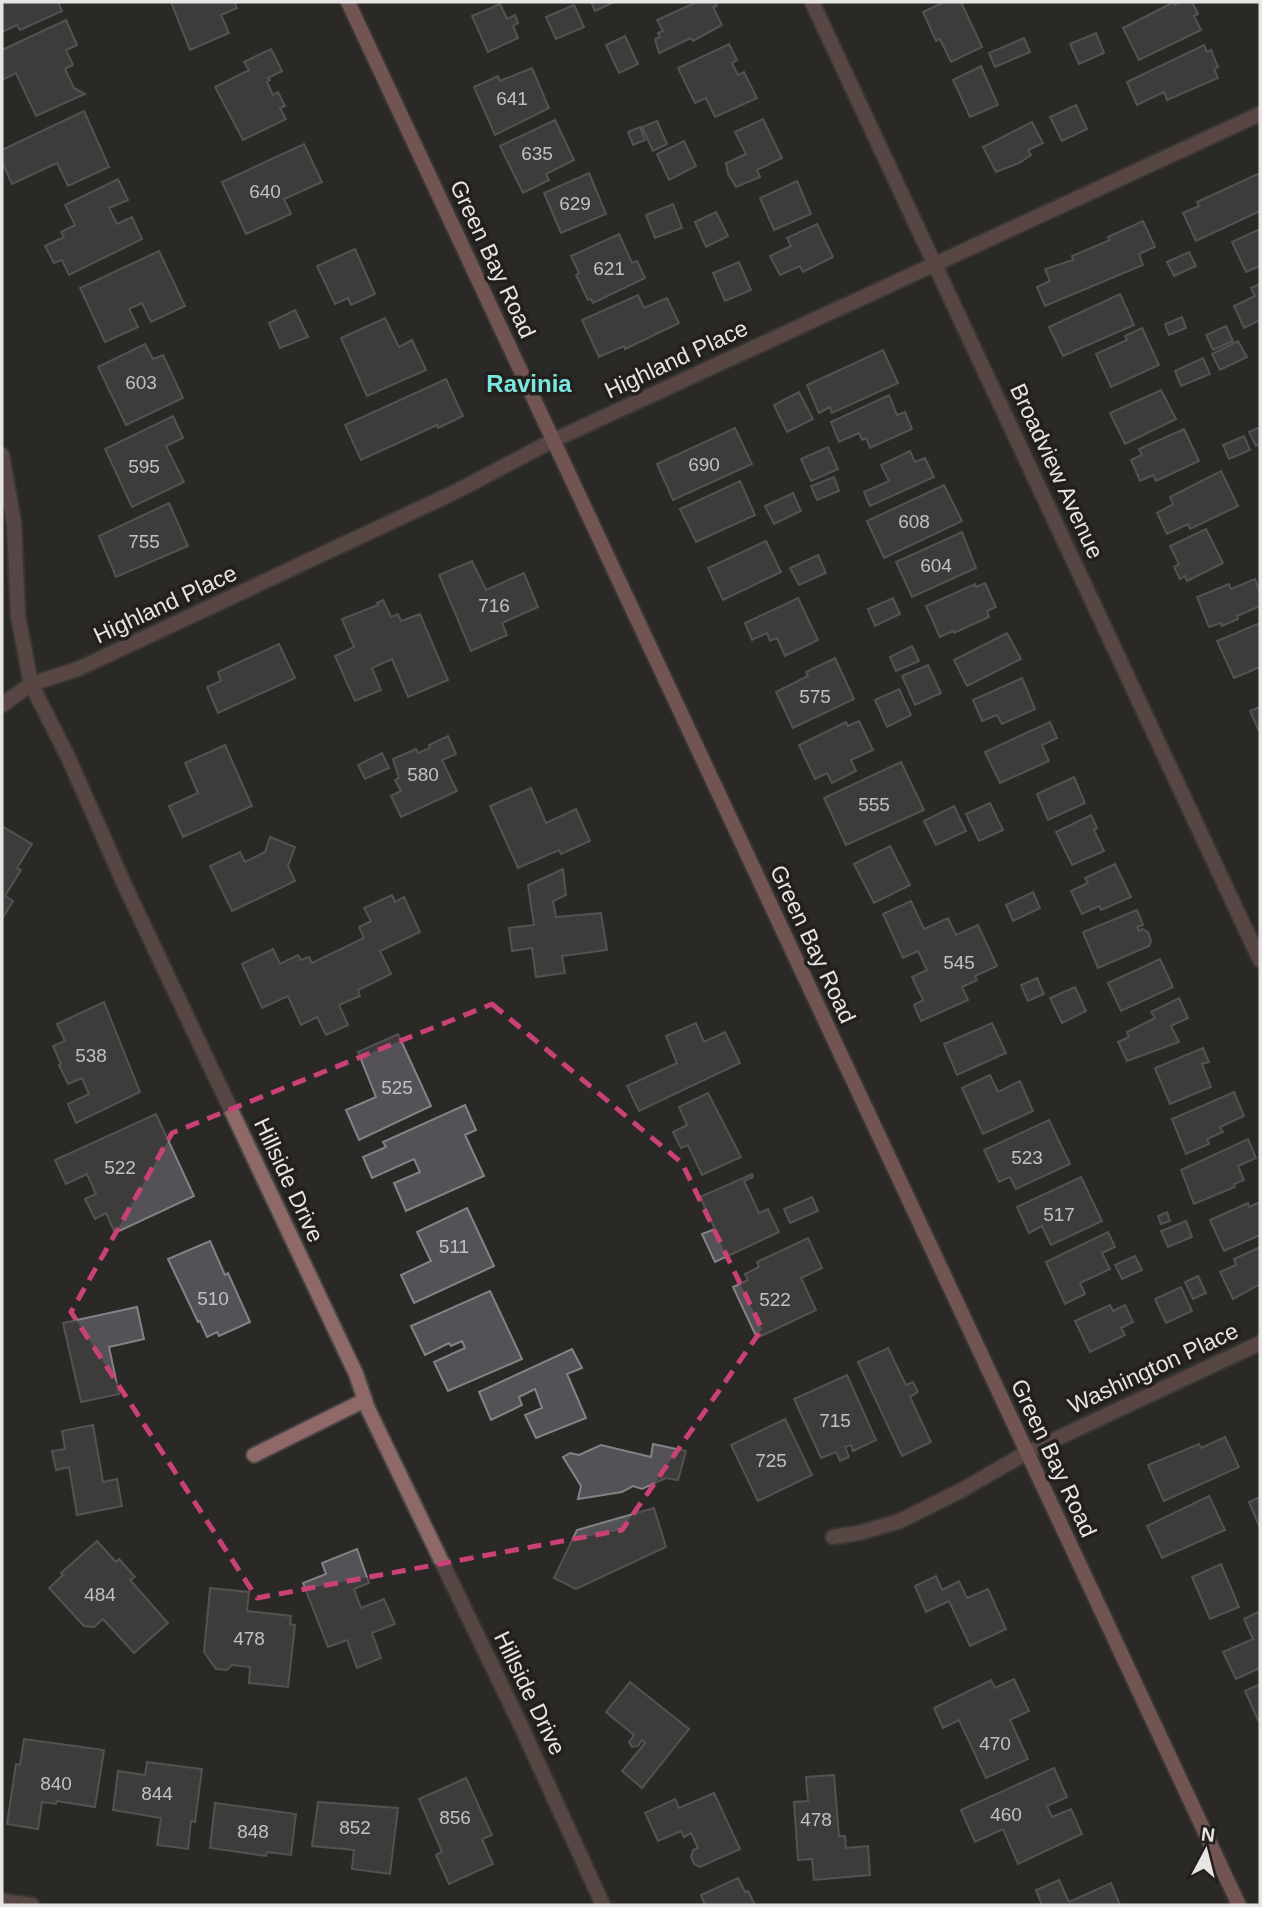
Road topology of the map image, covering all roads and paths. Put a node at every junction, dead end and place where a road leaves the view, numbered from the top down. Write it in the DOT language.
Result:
graph roads {
  1 [pos="348,2"];
  2 [pos="812,2"];
  3 [pos="1260,114"];
  4 [pos="934,265"];
  5 [pos="552,441"];
  6 [pos="2,455"];
  7 [pos="31,684"];
  8 [pos="2,705"];
  9 [pos="1260,960"];
  10 [pos="1260,1343"];
  11 [pos="365,1400"];
  12 [pos="1026,1453"];
  13 [pos="254,1455"];
  14 [pos="833,1538"];
  15 [pos="2,1901"];
  16 [pos="33,1905"];
  17 [pos="603,1905"];
  18 [pos="1239,1905"];
  1 -- 5 [label="main road, Green Bay Road"];
  2 -- 4 [label="street, Broadview Avenue"];
  3 -- 4 [label="street, Highland Place"];
  4 -- 5 [label="street, Highland Place"];
  4 -- 9 [label="street, Broadview Avenue"];
  5 -- 7 [label="street, Highland Place"];
  5 -- 12 [label="main road, Green Bay Road"];
  6 -- 7 [label="street, Hillside Drive"];
  7 -- 8 [label="street, Highland Place"];
  7 -- 11 [label="street, Hillside Drive"];
  10 -- 12 [label="street, Washington Place"];
  11 -- 13 [label="street"];
  11 -- 17 [label="street, Hillside Drive"];
  12 -- 14 [label="street, Washington Place"];
  12 -- 18 [label="main road, Green Bay Road"];
  15 -- 16 [label="street"];
}
